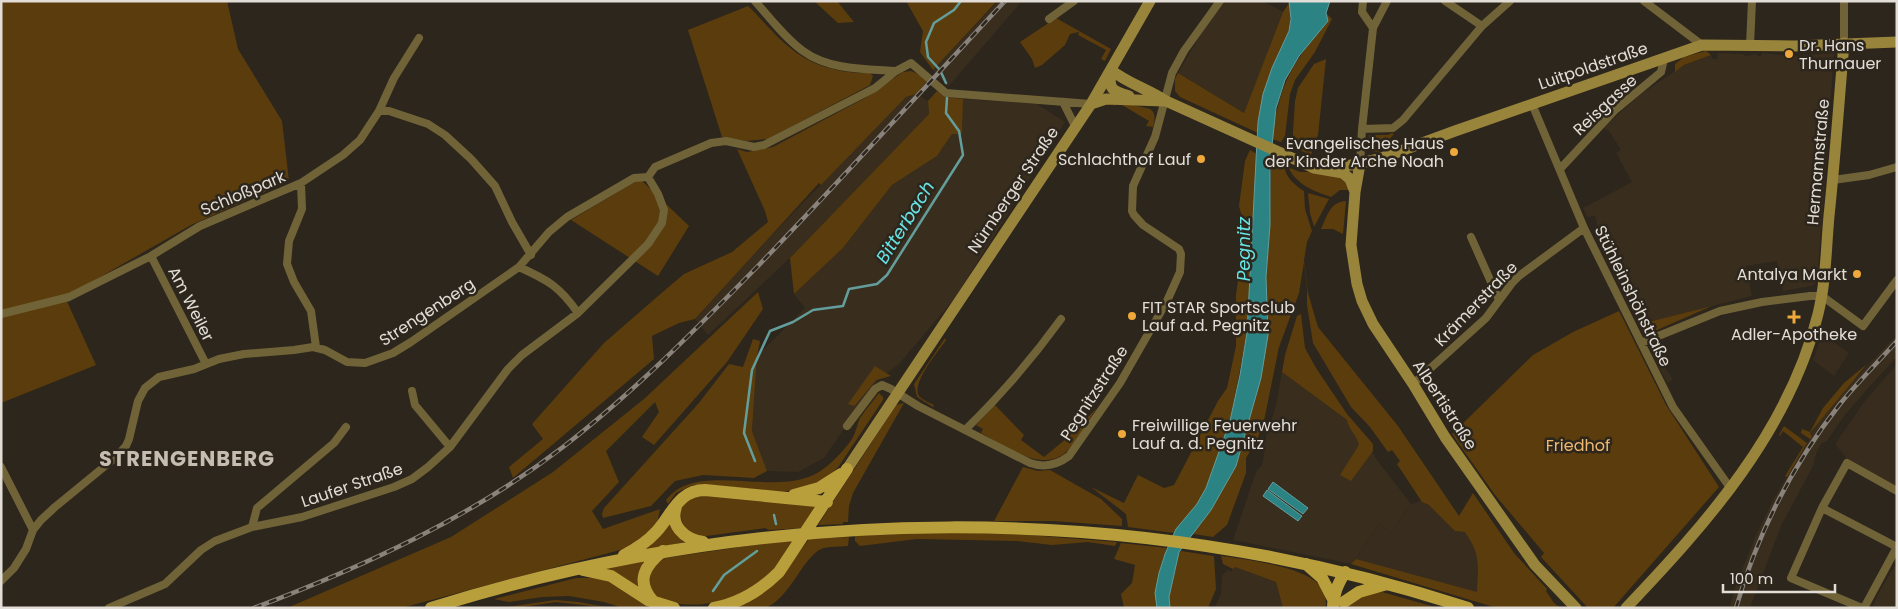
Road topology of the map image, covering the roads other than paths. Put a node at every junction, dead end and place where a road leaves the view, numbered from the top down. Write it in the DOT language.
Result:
graph roads {
  1 [pos="755,1"];
  2 [pos="1074,1"];
  3 [pos="1150,1"];
  4 [pos="1220,1"];
  5 [pos="1363,1"];
  6 [pos="1387,1"];
  7 [pos="1445,1"];
  8 [pos="1510,1"];
  9 [pos="1644,1"];
  10 [pos="1752,1"];
  11 [pos="1844,1"];
  12 [pos="1049,19"];
  13 [pos="1482,26"];
  14 [pos="1373,28"];
  15 [pos="419,38"];
  16 [pos="1897,42"];
  17 [pos="1844,43"];
  18 [pos="1702,45"];
  19 [pos="1750,45"];
  20 [pos="1664,59"];
  21 [pos="1112,70"];
  22 [pos="896,71"];
  23 [pos="1136,99"];
  24 [pos="1166,101"];
  25 [pos="1063,102"];
  26 [pos="1091,104"];
  27 [pos="1532,104"];
  28 [pos="379,111"];
  29 [pos="1075,126"];
  30 [pos="1362,128"];
  31 [pos="1360,164"];
  32 [pos="1309,165"];
  33 [pos="1897,167"];
  34 [pos="1560,169"];
  35 [pos="648,177"];
  36 [pos="1833,180"];
  37 [pos="301,183"];
  38 [pos="1355,192"];
  39 [pos="1584,228"];
  40 [pos="1471,237"];
  41 [pos="531,255"];
  42 [pos="151,256"];
  43 [pos="519,267"];
  44 [pos="1897,280"];
  45 [pos="1822,296"];
  46 [pos="1499,300"];
  47 [pos="1,314"];
  48 [pos="578,314"];
  49 [pos="1061,319"];
  50 [pos="1641,343"];
  51 [pos="316,347"];
  52 [pos="206,364"];
  53 [pos="1413,384"];
  54 [pos="412,391"];
  55 [pos="897,393"];
  56 [pos="847,426"];
  57 [pos="346,427"];
  58 [pos="965,430"];
  59 [pos="450,447"];
  60 [pos="1,467"];
  61 [pos="847,470"];
  62 [pos="1731,489"];
  63 [pos="1897,492"];
  64 [pos="779,497"];
  65 [pos="678,502"];
  66 [pos="826,504"];
  67 [pos="1822,508"];
  68 [pos="252,527"];
  69 [pos="33,530"];
  70 [pos="713,544"];
  71 [pos="1897,547"];
  72 [pos="663,551"];
  73 [pos="617,560"];
  74 [pos="1304,563"];
  75 [pos="573,569"];
  76 [pos="1348,573"];
  77 [pos="1,581"];
  78 [pos="1390,584"];
  79 [pos="655,603"];
  80 [pos="1338,604"];
  81 [pos="109,608"];
  82 [pos="431,608"];
  83 [pos="674,608"];
  84 [pos="714,608"];
  85 [pos="1468,608"];
  86 [pos="1576,608"];
  87 [pos="1626,608"];
  88 [pos="1863,608"];
  1 -- 22 [label="street"];
  2 -- 12 [label="street"];
  3 -- 21 [label="main road, Nürnberger Straße"];
  4 -- 24 [label="street"];
  5 -- 14 [label="street"];
  6 -- 14 [label="street"];
  7 -- 13 [label="street"];
  8 -- 13 [label="street"];
  9 -- 18 [label="street"];
  10 -- 19 [label="street"];
  11 -- 17 [label="street, Hermannstraße"];
  13 -- 30 [label="street"];
  14 -- 30 [label="street"];
  15 -- 28 [label="street"];
  16 -- 17 [label="main road, Luitpoldstraße"];
  17 -- 19 [label="main road, Luitpoldstraße"];
  17 -- 36 [label="main road, Hermannstraße"];
  18 -- 19 [label="main road, Luitpoldstraße"];
  18 -- 20 [label="main road, Luitpoldstraße"];
  20 -- 27 [label="main road, Luitpoldstraße"];
  20 -- 34 [label="street, Reisgasse"];
  21 -- 23 [label="main road"];
  21 -- 24 [label="main road"];
  21 -- 26 [label="main road, Nürnberger Straße"];
  22 -- 25 [label="street"];
  22 -- 35 [label="street, Strengenberg"];
  23 -- 24 [label="main road"];
  23 -- 26 [label="main road"];
  24 -- 32 [label="main road"];
  24 -- 58 [label="street, Pegnitzstraße"];
  25 -- 26 [label="street"];
  25 -- 29 [label="street"];
  26 -- 29 [label="main road, Nürnberger Straße"];
  27 -- 31 [label="main road, Luitpoldstraße"];
  27 -- 34 [label="street, Stühleinshöhstraße"];
  28 -- 37 [label="street"];
  28 -- 41 [label="street"];
  29 -- 55 [label="main road, Nürnberger Straße"];
  30 -- 31 [label="street"];
  31 -- 32 [label="main road, Luitpoldstraße"];
  31 -- 38 [label="main road, Albertistraße"];
  32 -- 38 [label="main road"];
  33 -- 36 [label="street"];
  34 -- 39 [label="street, Stühleinshöhstraße"];
  35 -- 41 [label="street, Strengenberg"];
  35 -- 48 [label="street, Laufer Straße"];
  36 -- 45 [label="main road, Hermannstraße"];
  37 -- 42 [label="street, Schloßpark"];
  37 -- 51 [label="street, Schloßpark"];
  38 -- 53 [label="main road, Albertistraße"];
  39 -- 46 [label="street, Krämerstraße"];
  39 -- 50 [label="street, Stühleinshöhstraße"];
  40 -- 46 [label="street"];
  41 -- 43 [label="street, Strengenberg"];
  42 -- 47 [label="street, Schloßpark"];
  42 -- 52 [label="street, Am Weiler"];
  43 -- 48 [label="street"];
  43 -- 51 [label="street, Strengenberg"];
  44 -- 45 [label="street"];
  45 -- 50 [label="street"];
  45 -- 62 [label="main road, Hermannstraße"];
  46 -- 53 [label="street, Krämerstraße"];
  48 -- 59 [label="street, Laufer Straße"];
  49 -- 58 [label="street"];
  50 -- 62 [label="street, Stühleinshöhstraße"];
  51 -- 52 [label="street"];
  52 -- 69 [label="street"];
  53 -- 86 [label="main road, Albertistraße"];
  54 -- 59 [label="street"];
  55 -- 56 [label="street"];
  55 -- 58 [label="street, Pegnitzstraße"];
  55 -- 61 [label="main road, Nürnberger Straße"];
  57 -- 68 [label="street, Laufer Straße"];
  59 -- 68 [label="street, Laufer Straße"];
  60 -- 69 [label="street"];
  61 -- 64 [label="main road"];
  61 -- 66 [label="main road"];
  62 -- 87 [label="main road, Hermannstraße"];
  63 -- 67 [label="street"];
  64 -- 65 [label="main road"];
  64 -- 66 [label="main road"];
  65 -- 70 [label="main road"];
  65 -- 73 [label="main road"];
  66 -- 84 [label="main road"];
  67 -- 71 [label="street"];
  67 -- 88 [label="street"];
  68 -- 81 [label="street, Laufer Straße"];
  69 -- 77 [label="street"];
  70 -- 72 [label="main road"];
  70 -- 74 [label="main road"];
  71 -- 88 [label="street"];
  72 -- 73 [label="main road"];
  72 -- 79 [label="main road"];
  73 -- 75 [label="main road"];
  74 -- 76 [label="main road"];
  74 -- 80 [label="main road"];
  75 -- 79 [label="main road"];
  75 -- 82 [label="main road"];
  76 -- 78 [label="main road"];
  76 -- 80 [label="main road"];
  78 -- 80 [label="main road"];
  78 -- 85 [label="main road"];
  79 -- 83 [label="main road"];
}
